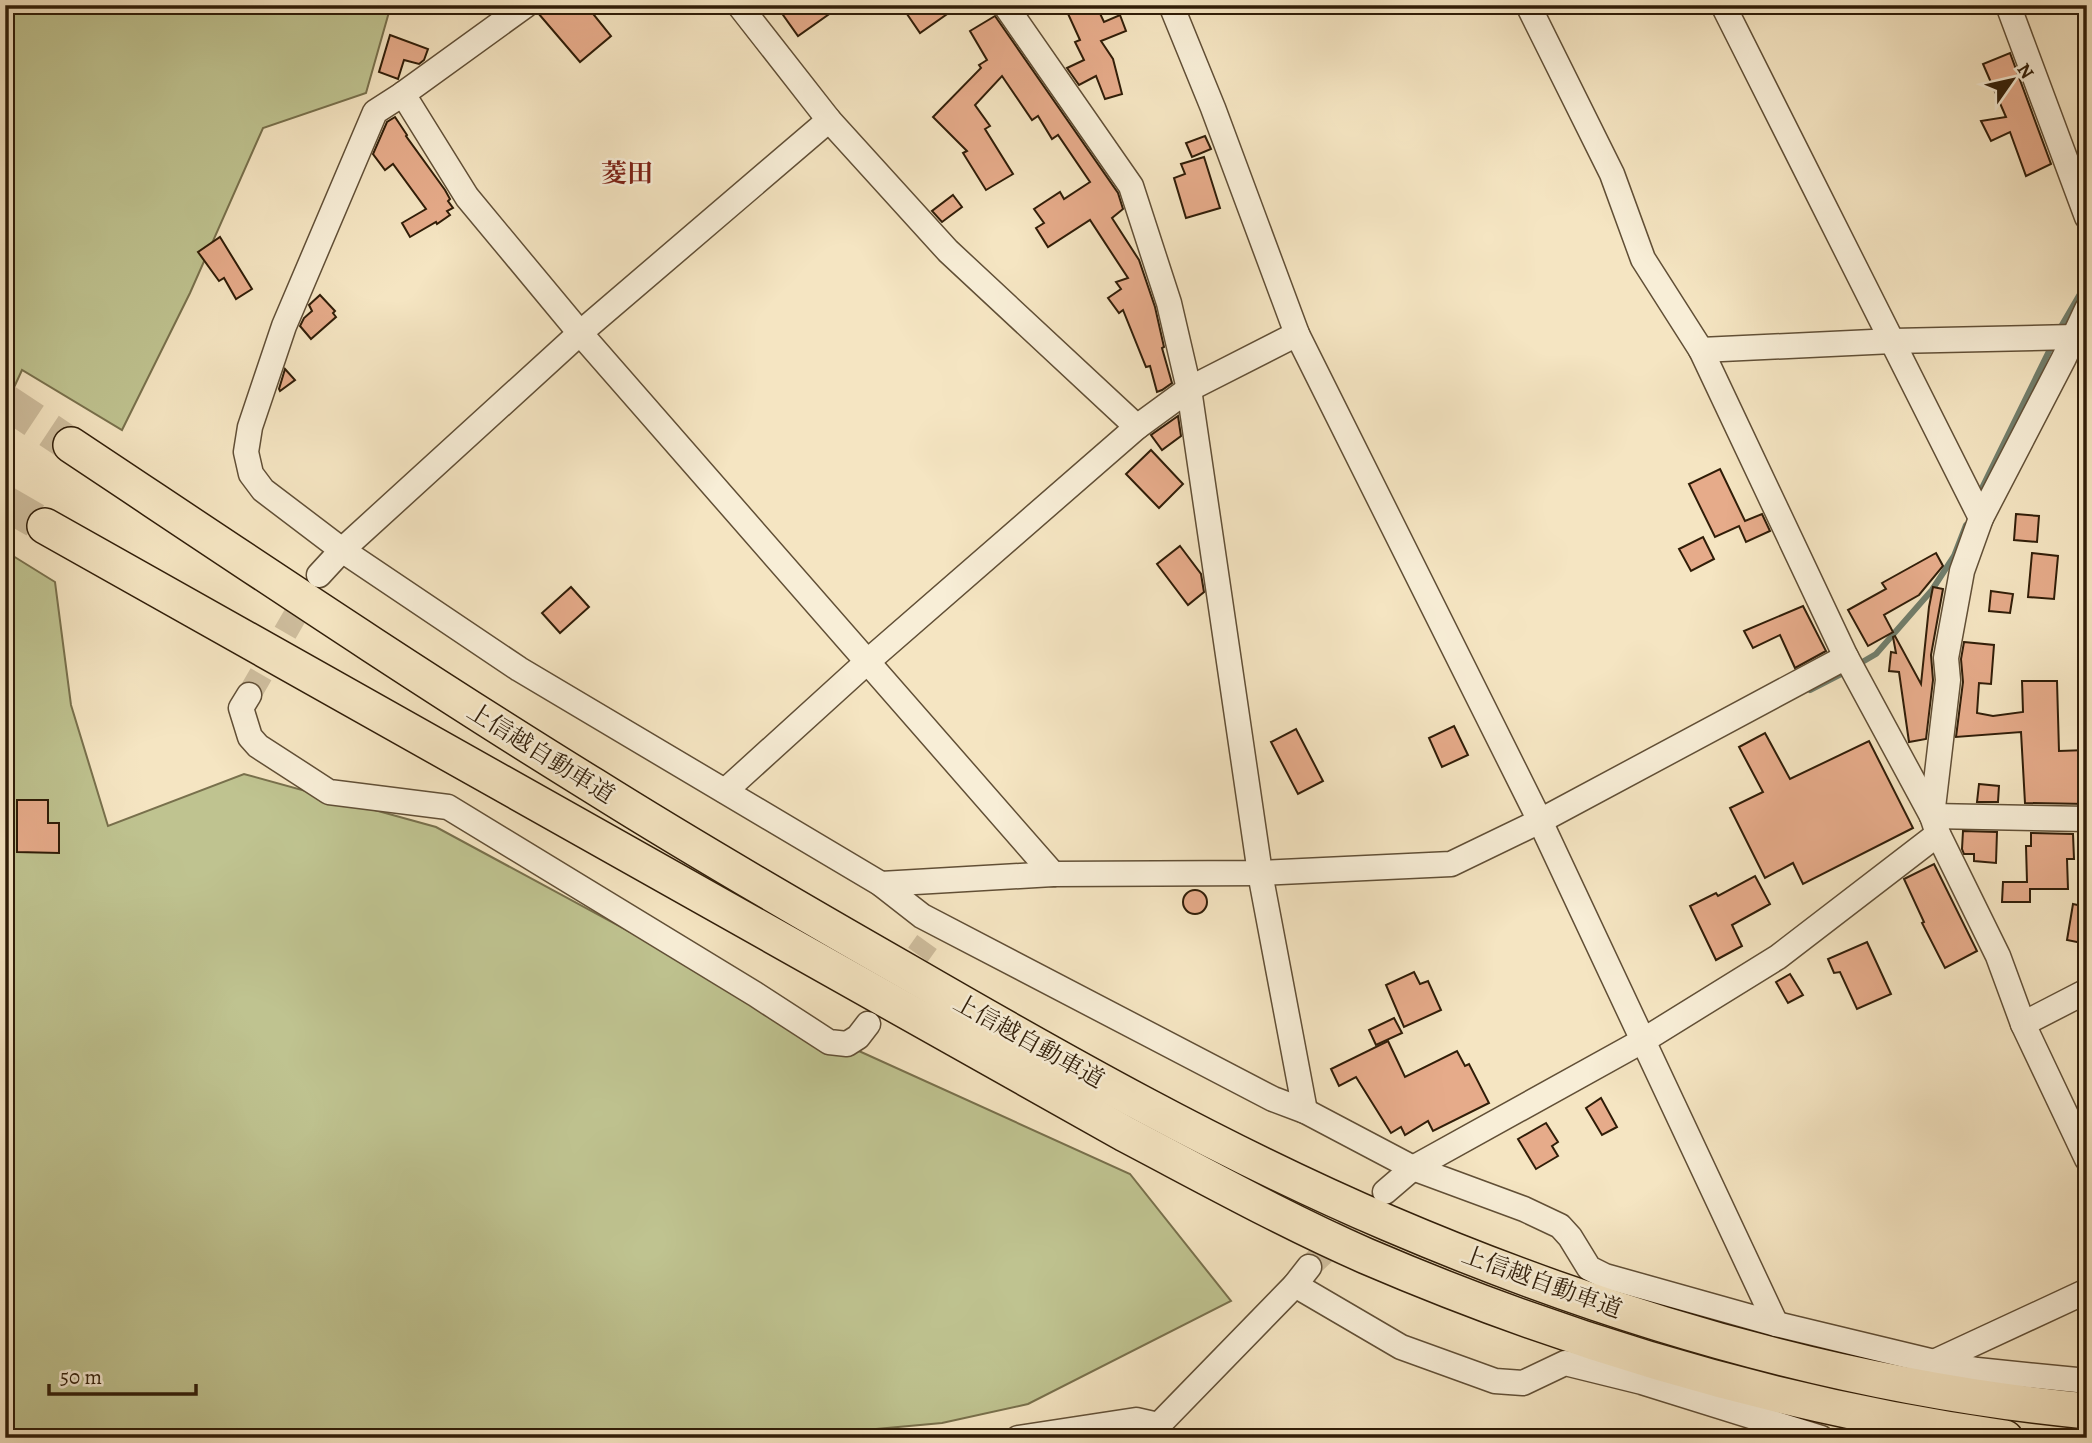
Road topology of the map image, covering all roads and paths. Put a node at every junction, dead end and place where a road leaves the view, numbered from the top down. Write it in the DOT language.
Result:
graph roads {
  1 [pos="526,5"];
  2 [pos="739,5"];
  3 [pos="1005,5"];
  4 [pos="1171,5"];
  5 [pos="1528,5"];
  6 [pos="1723,5"];
  7 [pos="2008,5"];
  8 [pos="403,94"];
  9 [pos="829,120"];
  10 [pos="2087,217"];
  11 [pos="2087,309"];
  12 [pos="580,333"];
  13 [pos="1297,334"];
  14 [pos="1893,341"];
  15 [pos="1701,350"];
  16 [pos="2075,352"];
  17 [pos="1189,388"];
  18 [pos="1137,427"];
  19 [pos="71,445"];
  20 [pos="1981,517"];
  21 [pos="45,526"];
  22 [pos="342,550"];
  23 [pos="319,575"];
  24 [pos="1846,657"];
  25 [pos="867,662"];
  26 [pos="248,695"];
  27 [pos="725,791"];
  28 [pos="2087,820"];
  29 [pos="1540,821"];
  30 [pos="1935,825"];
  31 [pos="1260,873"];
  32 [pos="1054,874"];
  33 [pos="881,884"];
  34 [pos="2087,991"];
  35 [pos="868,1024"];
  36 [pos="2023,1024"];
  37 [pos="1644,1040"];
  38 [pos="1305,1111"];
  39 [pos="2087,1158"];
  40 [pos="1413,1168"];
  41 [pos="1385,1192"];
  42 [pos="2087,1291"];
  43 [pos="1776,1324"];
  44 [pos="1934,1362"];
  45 [pos="2087,1381"];
  46 [pos="2087,1411"];
  47 [pos="1152,1432"];
  48 [pos="1777,1433"];
  49 [pos="1018,1438"];
  50 [pos="1821,1438"];
  51 [pos="2004,1438"];
  1 -- 8 [label="street"];
  2 -- 9 [label="street"];
  3 -- 17 [label="street"];
  4 -- 13 [label="street"];
  5 -- 15 [label="street"];
  6 -- 14 [label="street"];
  7 -- 10 [label="street"];
  8 -- 12 [label="street"];
  8 -- 22 [label="street"];
  9 -- 12 [label="street"];
  9 -- 18 [label="street"];
  11 -- 16 [label="street"];
  12 -- 22 [label="street"];
  12 -- 25 [label="street"];
  13 -- 17 [label="street"];
  13 -- 29 [label="street"];
  14 -- 15 [label="street"];
  14 -- 16 [label="street"];
  14 -- 20 [label="street"];
  15 -- 24 [label="street"];
  16 -- 20 [label="street"];
  17 -- 18 [label="street"];
  17 -- 31 [label="street"];
  18 -- 25 [label="street"];
  19 -- 46 [label="highway, 上信越自動車道"];
  20 -- 30 [label="street"];
  21 -- 51 [label="highway, 上信越自動車道"];
  22 -- 23 [label="street"];
  22 -- 27 [label="street"];
  24 -- 29 [label="street"];
  24 -- 30 [label="street"];
  25 -- 27 [label="street"];
  25 -- 32 [label="street"];
  26 -- 35 [label="street"];
  27 -- 33 [label="street"];
  28 -- 30 [label="street"];
  29 -- 31 [label="street"];
  29 -- 37 [label="street"];
  30 -- 36 [label="street"];
  30 -- 37 [label="street"];
  31 -- 32 [label="street"];
  31 -- 38 [label="street"];
  32 -- 33 [label="street"];
  33 -- 38 [label="street"];
  34 -- 36 [label="street"];
  36 -- 39 [label="street"];
  37 -- 40 [label="street"];
  37 -- 43 [label="street"];
  38 -- 40 [label="street"];
  40 -- 41 [label="street"];
  40 -- 43 [label="street"];
  42 -- 44 [label="street"];
  43 -- 44 [label="street"];
  44 -- 45 [label="street"];
  47 -- 48 [label="street"];
  47 -- 49 [label="street"];
  48 -- 50 [label="street"];
}
